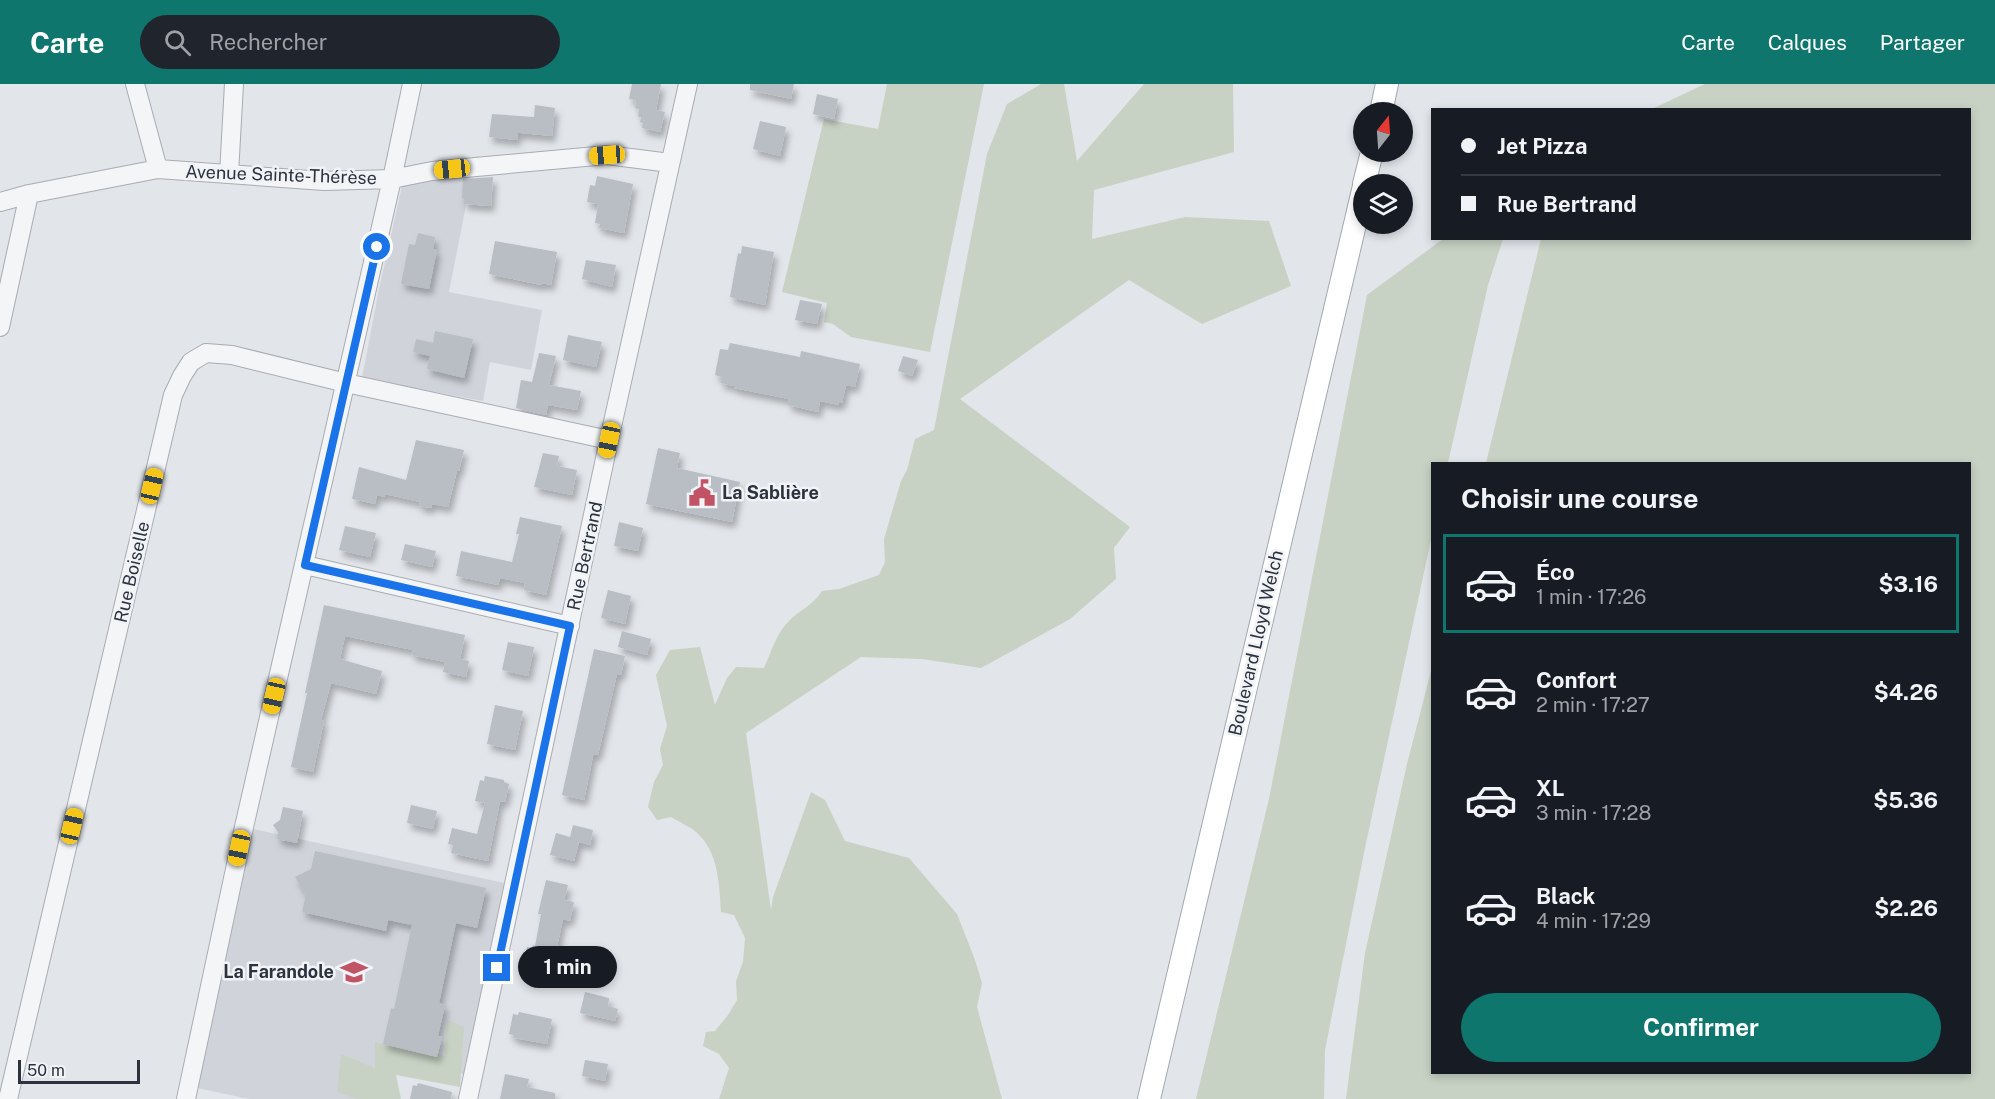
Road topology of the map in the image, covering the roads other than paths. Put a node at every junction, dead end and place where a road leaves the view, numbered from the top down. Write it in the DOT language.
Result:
graph roads {
  1 [pos="135,84"];
  2 [pos="234,84"];
  3 [pos="412,84"];
  4 [pos="688,84"];
  5 [pos="1388,84"];
  6 [pos="1384,102"];
  7 [pos="670,164"];
  8 [pos="158,169"];
  9 [pos="229,174"];
  10 [pos="392,179"];
  11 [pos="29,194"];
  12 [pos="0,202"];
  13 [pos="1353,232"];
  14 [pos="0,327"];
  15 [pos="346,383"];
  16 [pos="609,440"];
  17 [pos="305,565"];
  18 [pos="570,626"];
  19 [pos="9,1099"];
  20 [pos="186,1099"];
  21 [pos="468,1099"];
  22 [pos="1149,1099"];
  1 -- 8 [label="street"];
  2 -- 9 [label="street"];
  3 -- 10 [label="street"];
  4 -- 7 [label="street, Rue Bertrand"];
  5 -- 6 [label="main road"];
  7 -- 10 [label="street, Avenue Sainte-Thérèse"];
  7 -- 16 [label="street, Rue Bertrand"];
  8 -- 9 [label="street, Avenue Sainte-Thérèse"];
  8 -- 11 [label="street, Avenue Sainte-Thérèse"];
  9 -- 10 [label="street, Avenue Sainte-Thérèse"];
  10 -- 15 [label="street"];
  11 -- 12 [label="street, Avenue Sainte-Thérèse"];
  11 -- 14 [label="street"];
  13 -- 22 [label="main road, Boulevard Lloyd Welch"];
  15 -- 16 [label="street, Rue Boiselle"];
  15 -- 17 [label="street"];
  15 -- 19 [label="street, Rue Boiselle"];
  16 -- 18 [label="street, Rue Bertrand"];
  17 -- 18 [label="street"];
  17 -- 20 [label="street"];
  18 -- 21 [label="street, Rue Bertrand"];
}
